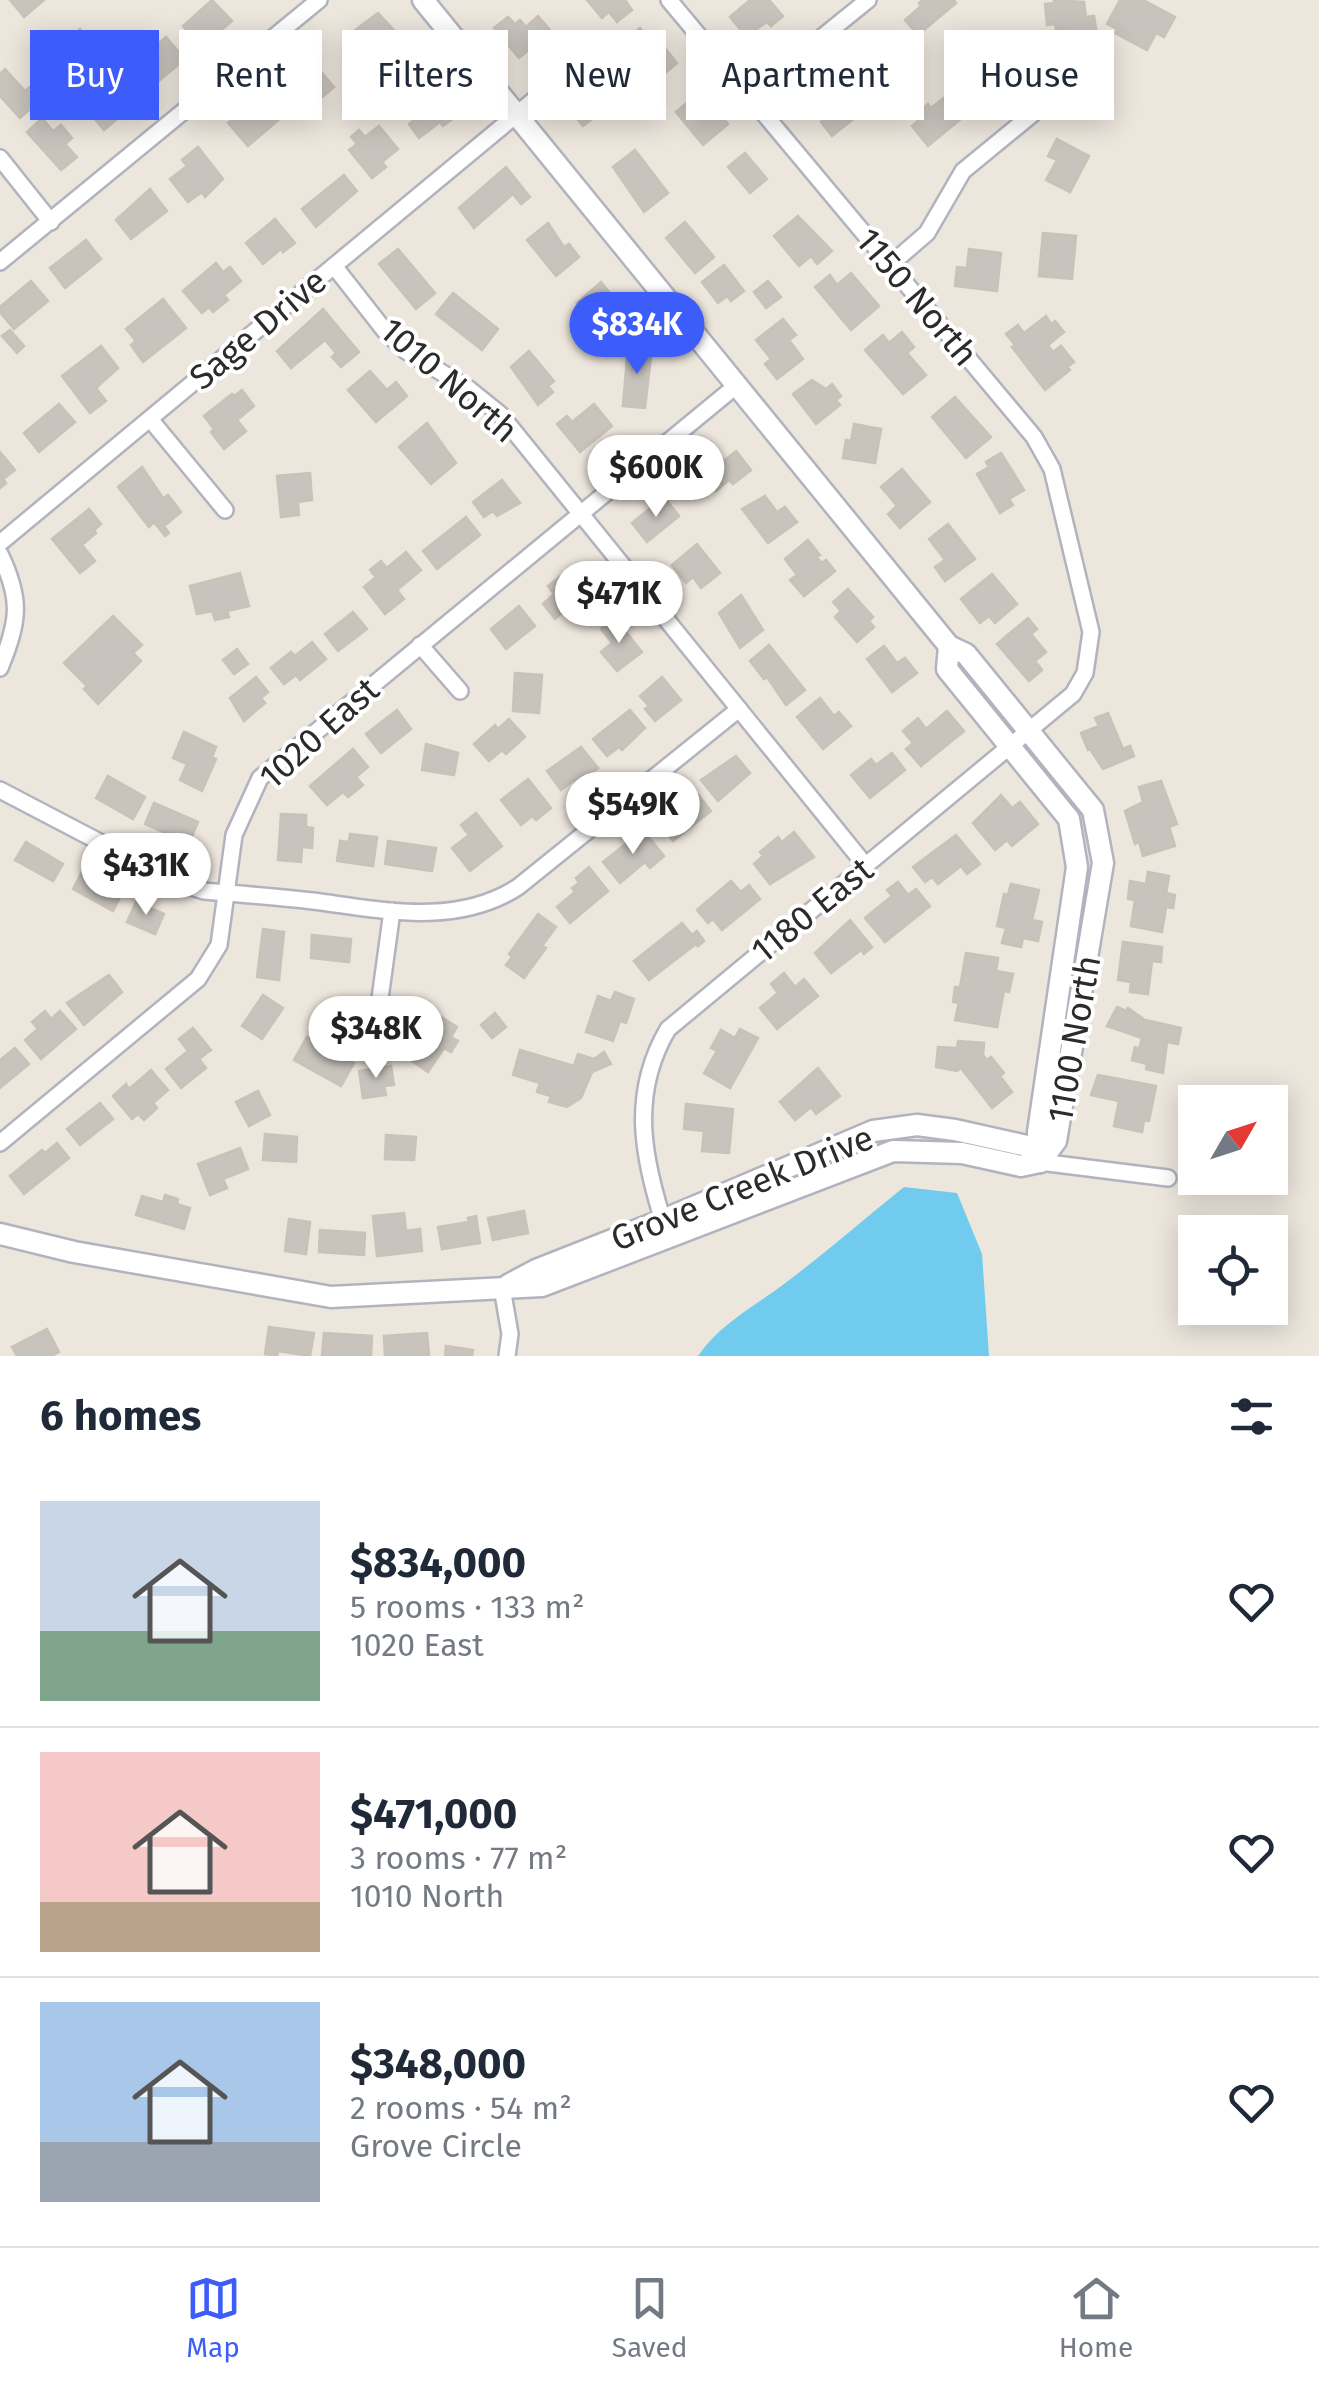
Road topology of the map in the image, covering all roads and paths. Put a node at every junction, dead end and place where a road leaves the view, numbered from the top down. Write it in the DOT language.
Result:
graph roads {
  1 [pos="320,0"];
  2 [pos="423,0"];
  3 [pos="669,0"];
  4 [pos="868,0"];
  5 [pos="694,30"];
  6 [pos="831,30"];
  7 [pos="528,104"];
  8 [pos="516,114"];
  9 [pos="770,120"];
  10 [pos="1025,120"];
  11 [pos="0,158"];
  12 [pos="50,222"];
  13 [pos="0,262"];
  14 [pos="334,266"];
  15 [pos="890,266"];
  16 [pos="737,385"];
  17 [pos="150,419"];
  18 [pos="224,510"];
  19 [pos="580,513"];
  20 [pos="0,543"];
  21 [pos="0,554"];
  22 [pos="1091,632"];
  23 [pos="420,645"];
  24 [pos="949,646"];
  25 [pos="0,668"];
  26 [pos="460,691"];
  27 [pos="739,708"];
  28 [pos="1030,731"];
  29 [pos="1010,747"];
  30 [pos="0,790"];
  31 [pos="866,866"];
  32 [pos="228,893"];
  33 [pos="392,911"];
  34 [pos="378,1013"];
  35 [pos="0,1143"];
  36 [pos="1040,1162"];
  37 [pos="1168,1178"];
  38 [pos="666,1229"];
  39 [pos="0,1234"];
  40 [pos="502,1288"];
  41 [pos="507,1356"];
  1 -- 12 [label="street"];
  2 -- 8 [label="street, 1100 North"];
  3 -- 5 [label="street, 1150 North"];
  4 -- 6 [label="street"];
  7 -- 8 [label="street, Sage Drive"];
  8 -- 14 [label="street, Sage Drive"];
  8 -- 16 [label="street, 1100 North"];
  9 -- 15 [label="street, 1150 North"];
  10 -- 15 [label="street"];
  11 -- 12 [label="street"];
  12 -- 13 [label="street"];
  14 -- 17 [label="street, Sage Drive"];
  14 -- 19 [label="street, 1010 North"];
  15 -- 22 [label="street, 1150 North"];
  16 -- 19 [label="street, 1020 East"];
  16 -- 24 [label="street, 1100 North"];
  17 -- 18 [label="street"];
  17 -- 20 [label="street, Sage Drive"];
  19 -- 23 [label="street, 1020 East"];
  19 -- 27 [label="street, 1010 North"];
  21 -- 25 [label="street"];
  22 -- 28 [label="street, 1180 East"];
  23 -- 26 [label="street"];
  23 -- 32 [label="street, 1020 East"];
  24 -- 28 [label="street, 1100 North"];
  24 -- 29 [label="street, 1100 North"];
  27 -- 31 [label="street, 1010 North"];
  27 -- 33 [label="street"];
  28 -- 29 [label="street, 1180 East"];
  28 -- 36 [label="street, 1100 North"];
  29 -- 31 [label="street, 1180 East"];
  29 -- 36 [label="street, 1100 North"];
  30 -- 32 [label="street"];
  31 -- 38 [label="street, 1180 East"];
  32 -- 33 [label="street"];
  32 -- 35 [label="street, 1020 East"];
  33 -- 34 [label="street"];
  36 -- 37 [label="street, Grove Creek Drive"];
  36 -- 38 [label="street, Grove Creek Drive"];
  38 -- 40 [label="street, Grove Creek Drive"];
  39 -- 40 [label="street, Grove Creek Drive"];
  40 -- 41 [label="street"];
}
